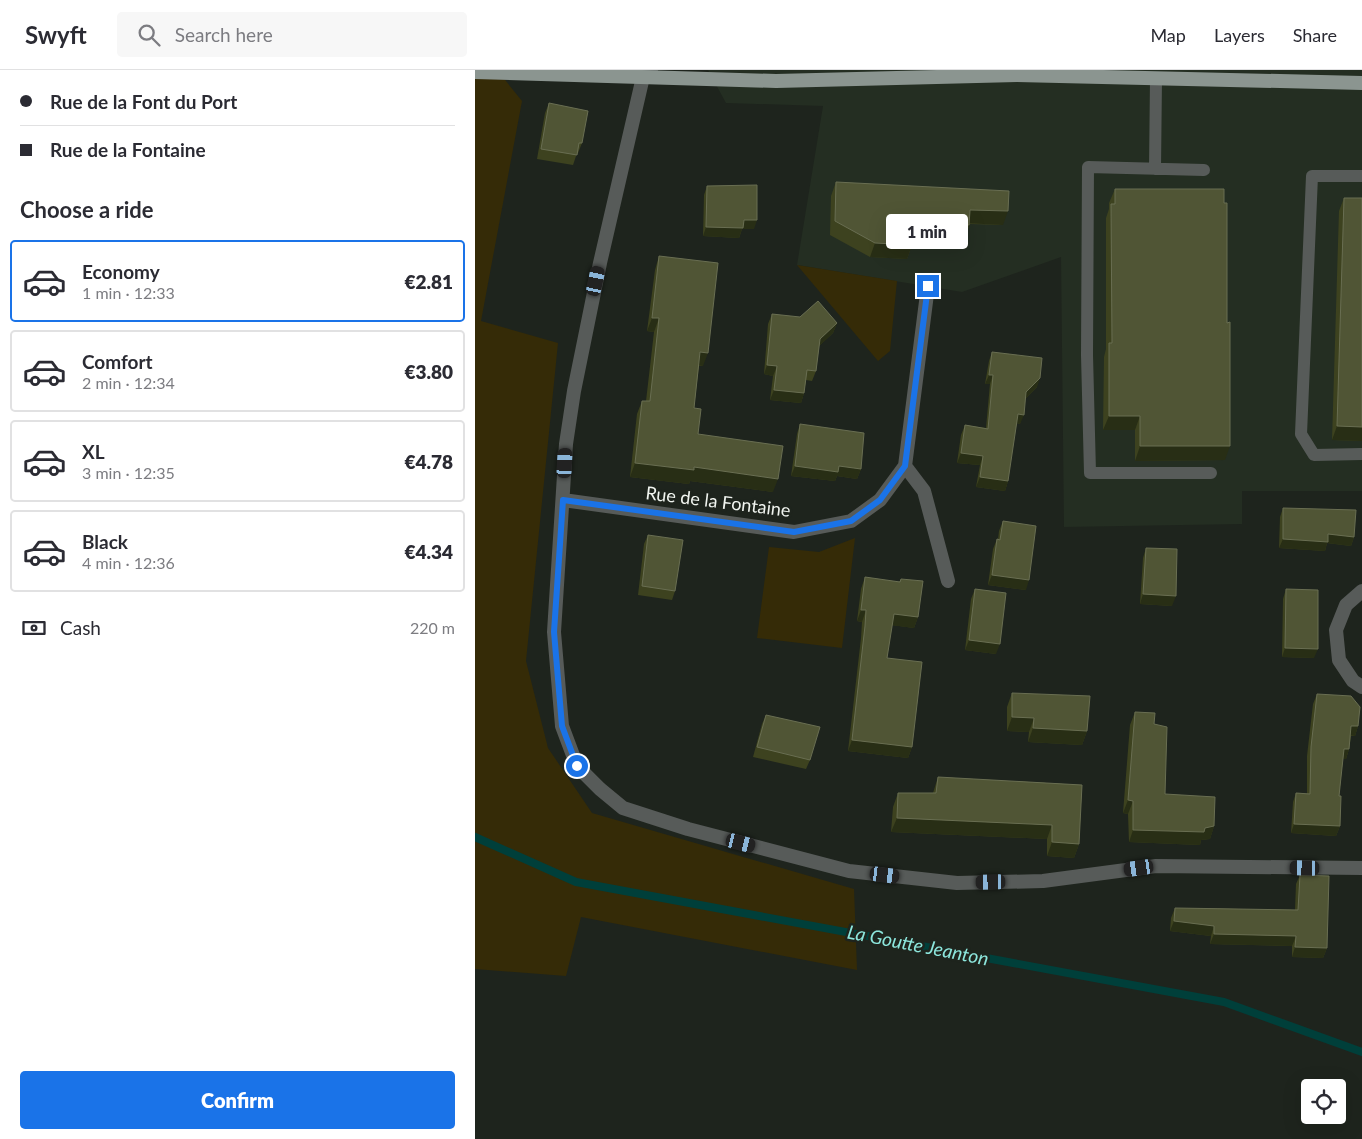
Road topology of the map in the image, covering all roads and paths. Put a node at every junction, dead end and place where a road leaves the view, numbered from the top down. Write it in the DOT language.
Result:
graph roads {
  1 [pos="978,70"];
  2 [pos="475,72"];
  3 [pos="578,72"];
  4 [pos="647,74"];
  5 [pos="1017,75"];
  6 [pos="1156,79"];
  7 [pos="1362,84"];
  8 [pos="1155,169"];
  9 [pos="1204,170"];
  10 [pos="1362,176"];
  11 [pos="928,286"];
  12 [pos="1362,454"];
  13 [pos="905,466"];
  14 [pos="1211,474"];
  15 [pos="563,500"];
  16 [pos="948,581"];
  17 [pos="1362,591"];
  18 [pos="1362,687"];
  19 [pos="1362,868"];
  1 -- 5 [label="main road"];
  2 -- 3 [label="main road"];
  3 -- 4 [label="main road"];
  4 -- 5 [label="main road"];
  4 -- 15 [label="street"];
  5 -- 6 [label="main road"];
  6 -- 7 [label="main road"];
  6 -- 8 [label="lane"];
  8 -- 9 [label="lane"];
  8 -- 14 [label="lane"];
  10 -- 12 [label="lane"];
  11 -- 13 [label="street, Rue de la Fontaine"];
  13 -- 15 [label="street, Rue de la Fontaine"];
  13 -- 16 [label="street"];
  15 -- 19 [label="street"];
  17 -- 18 [label="street"];
}
